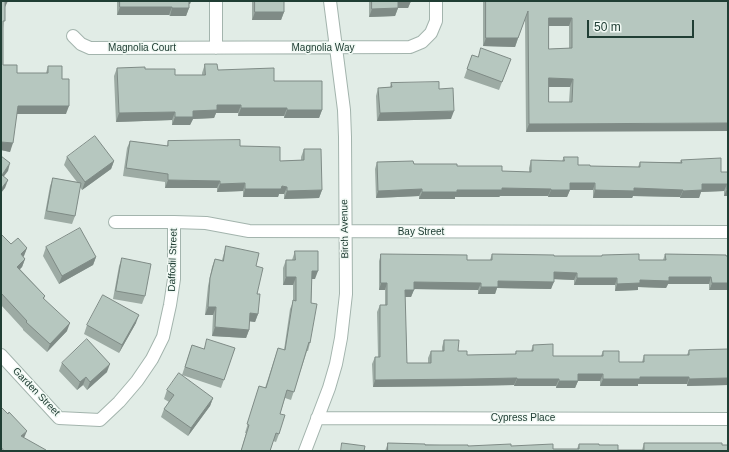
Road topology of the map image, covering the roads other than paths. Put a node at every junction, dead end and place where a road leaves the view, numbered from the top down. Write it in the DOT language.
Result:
graph roads {
  1 [pos="216,1"];
  2 [pos="330,1"];
  3 [pos="436,1"];
  4 [pos="73,36"];
  5 [pos="216,48"];
  6 [pos="336,48"];
  7 [pos="115,222"];
  8 [pos="174,222"];
  9 [pos="345,232"];
  10 [pos="728,232"];
  11 [pos="1,355"];
  12 [pos="318,418"];
  13 [pos="728,419"];
  14 [pos="100,420"];
  15 [pos="305,451"];
  1 -- 5 [label="street"];
  2 -- 6 [label="street, Birch Avenue"];
  3 -- 6 [label="street, Magnolia Way"];
  4 -- 5 [label="street, Magnolia Court"];
  5 -- 6 [label="street, Magnolia Way"];
  6 -- 9 [label="street, Birch Avenue"];
  7 -- 8 [label="street, Bay Street"];
  8 -- 9 [label="street, Bay Street"];
  8 -- 14 [label="street, Daffodil Street"];
  9 -- 10 [label="street, Bay Street"];
  9 -- 12 [label="street, Birch Avenue"];
  11 -- 14 [label="street, Garden Street"];
  12 -- 13 [label="street, Cypress Place"];
  12 -- 15 [label="street, Birch Avenue"];
}
